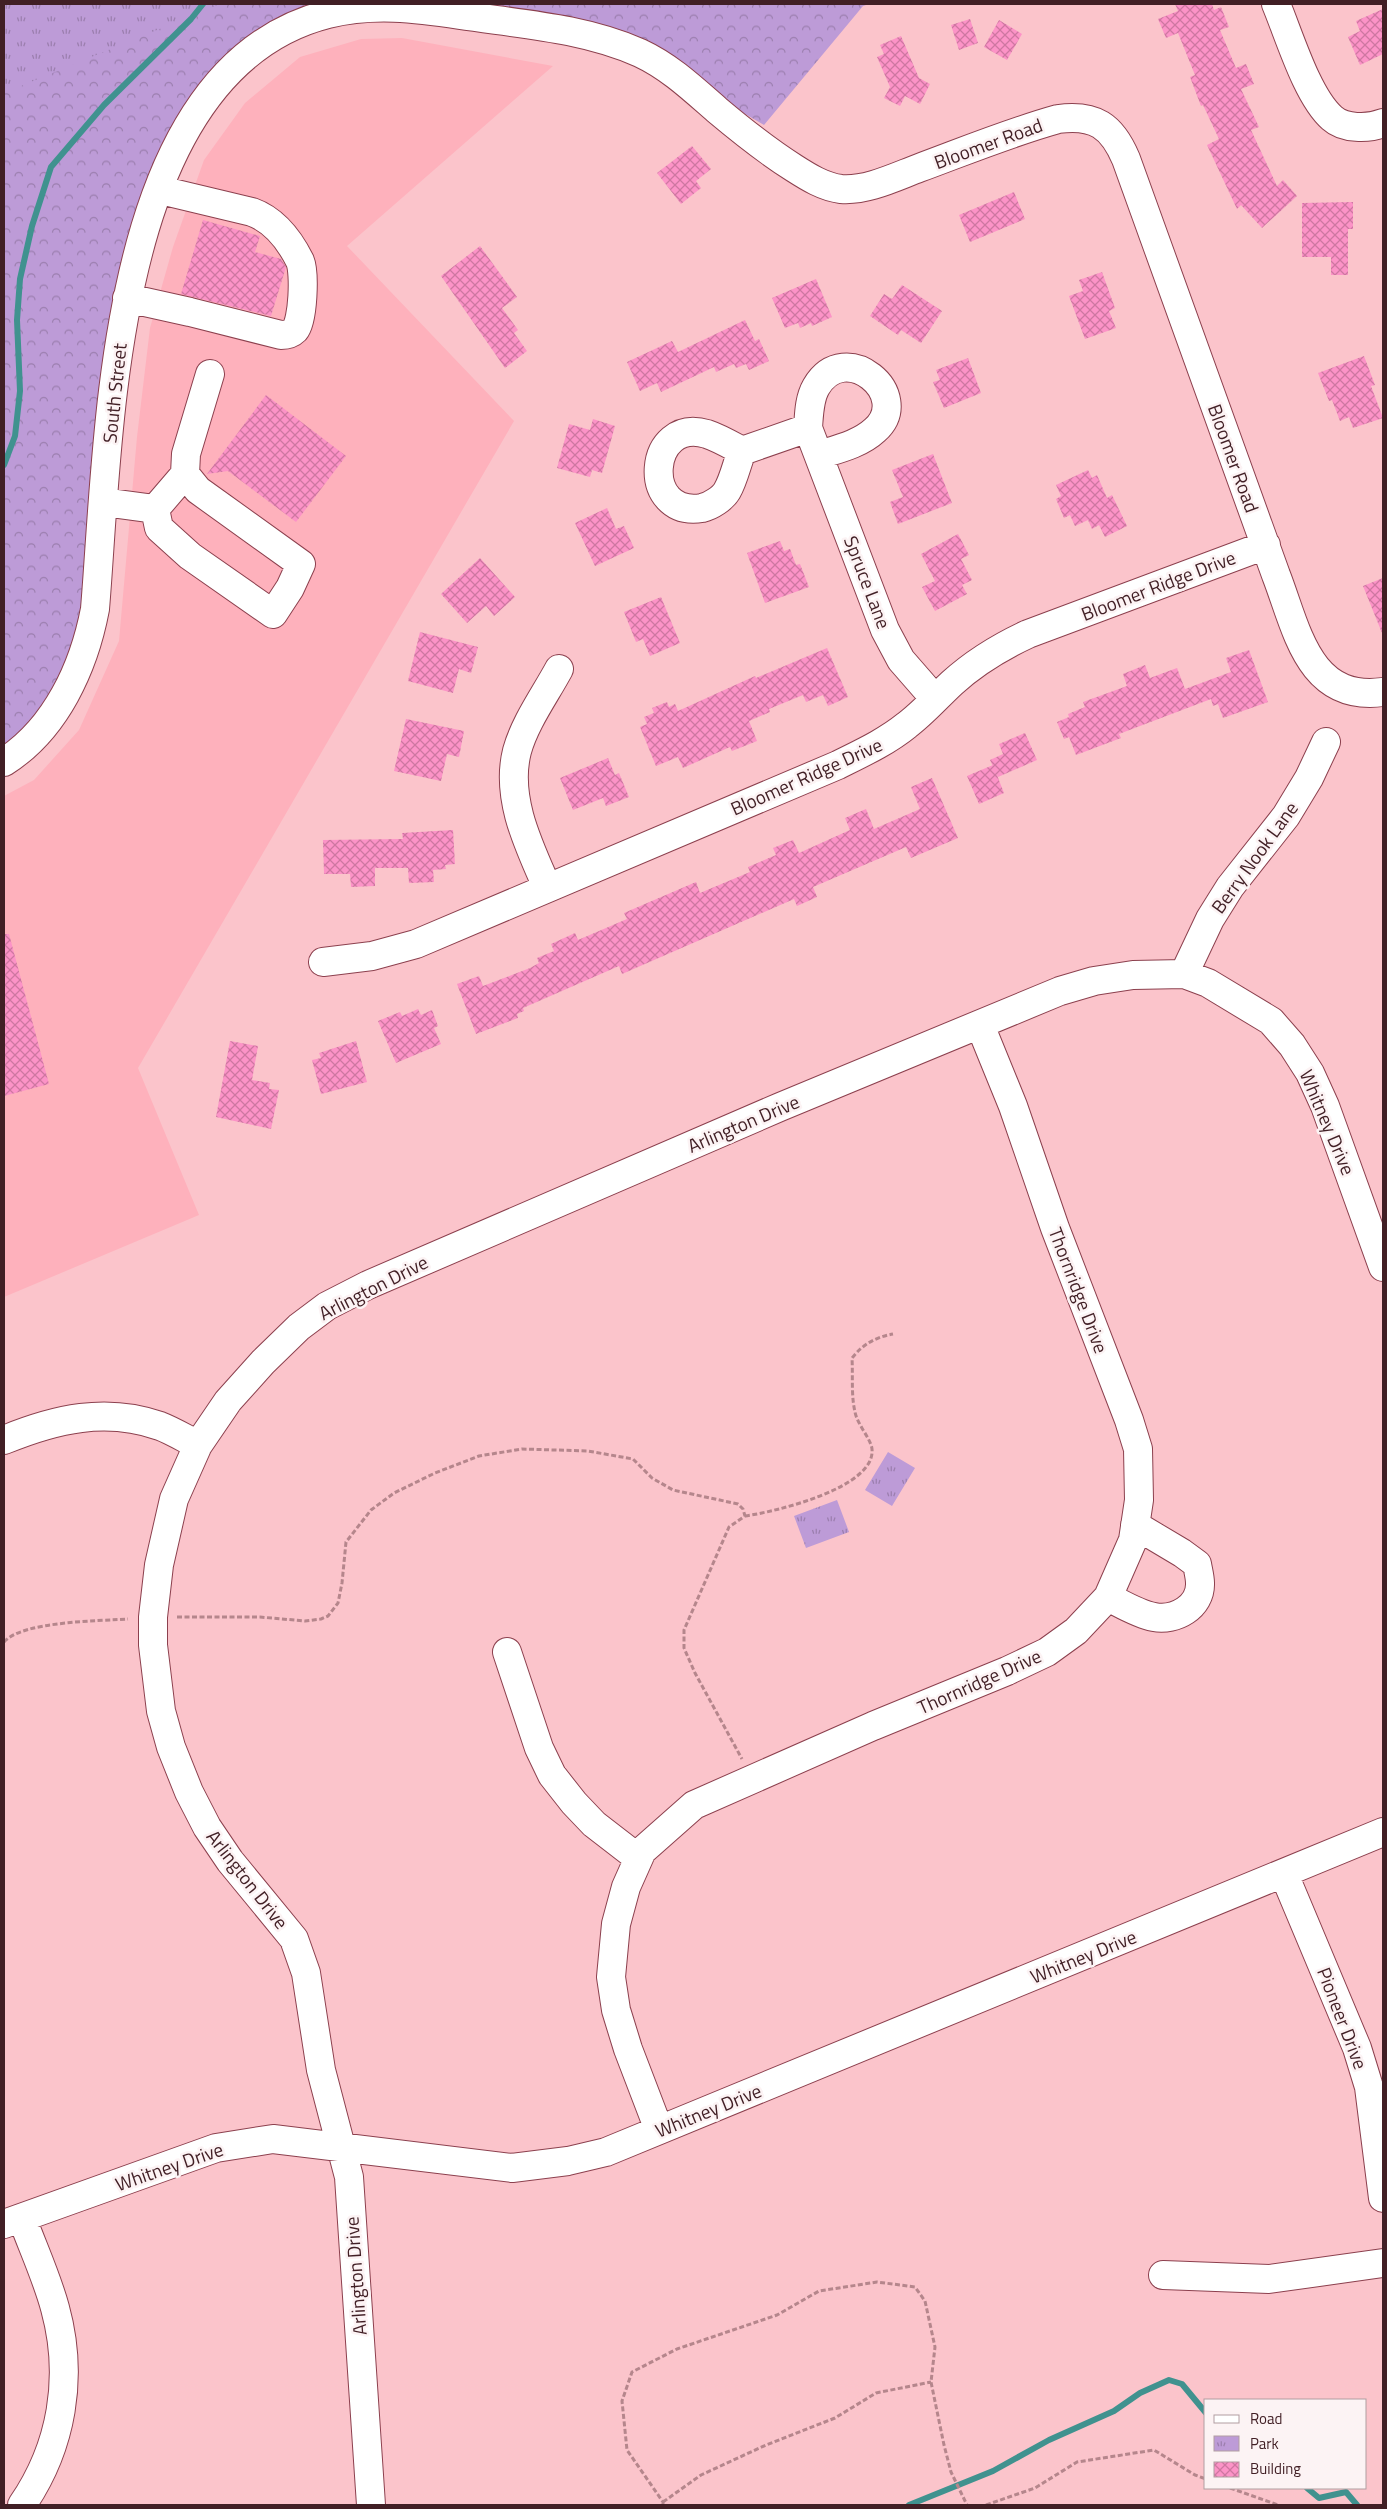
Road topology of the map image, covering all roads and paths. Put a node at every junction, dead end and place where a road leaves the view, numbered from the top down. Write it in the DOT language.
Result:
graph roads {
  1 [pos="1276,4"];
  2 [pos="269,39"];
  3 [pos="1383,123"];
  4 [pos="160,190"];
  5 [pos="127,298"];
  6 [pos="210,374"];
  7 [pos="808,428"];
  8 [pos="742,451"];
  9 [pos="819,455"];
  10 [pos="185,474"];
  11 [pos="103,502"];
  12 [pos="155,508"];
  13 [pos="1266,545"];
  14 [pos="559,669"];
  15 [pos="1383,692"];
  16 [pos="935,698"];
  17 [pos="1326,742"];
  18 [pos="4,762"];
  19 [pos="547,887"];
  20 [pos="323,962"];
  21 [pos="1184,974"];
  22 [pos="980,1025"];
  23 [pos="1383,1267"];
  24 [pos="893,1334"];
  25 [pos="4,1440"];
  26 [pos="198,1445"];
  27 [pos="745,1516"];
  28 [pos="1135,1525"];
  29 [pos="1108,1597"];
  30 [pos="152,1617"];
  31 [pos="4,1642"];
  32 [pos="507,1652"];
  33 [pos="750,1780"];
  34 [pos="1383,1832"];
  35 [pos="638,1858"];
  36 [pos="1284,1874"];
  37 [pos="659,2130"];
  38 [pos="342,2146"];
  39 [pos="1383,2198"];
  40 [pos="13,2221"];
  41 [pos="1383,2263"];
  42 [pos="1163,2275"];
  43 [pos="931,2382"];
  44 [pos="1204,2478"];
  45 [pos="1233,2489"];
  46 [pos="663,2504"];
  47 [pos="22,2505"];
  48 [pos="371,2505"];
  49 [pos="967,2505"];
  50 [pos="986,2505"];
  51 [pos="1278,2505"];
  1 -- 3 [label="street"];
  2 -- 4 [label="street, South Street"];
  2 -- 13 [label="street, Bloomer Road"];
  4 -- 5 [label="street, South Street"];
  4 -- 5 [label="street"];
  5 -- 11 [label="street, South Street"];
  6 -- 10 [label="street"];
  7 -- 8 [label="street"];
  7 -- 9 [label="street, Spruce Lane"];
  7 -- 9 [label="street"];
  9 -- 16 [label="street, Spruce Lane"];
  10 -- 12 [label="street"];
  10 -- 12 [label="street"];
  11 -- 12 [label="street"];
  11 -- 18 [label="street, South Street"];
  13 -- 15 [label="street, Bloomer Road"];
  13 -- 16 [label="street, Bloomer Ridge Drive"];
  14 -- 19 [label="street"];
  16 -- 19 [label="street, Bloomer Ridge Drive"];
  17 -- 21 [label="street, Berry Nook Lane"];
  19 -- 20 [label="street, Bloomer Ridge Drive"];
  21 -- 22 [label="street, Arlington Drive"];
  21 -- 23 [label="street, Whitney Drive"];
  22 -- 26 [label="street, Arlington Drive"];
  22 -- 28 [label="street, Thornridge Drive"];
  24 -- 27 [label="path"];
  25 -- 26 [label="street"];
  26 -- 30 [label="street, Arlington Drive"];
  27 -- 30 [label="path"];
  27 -- 33 [label="path"];
  28 -- 29 [label="street, Thornridge Drive"];
  28 -- 29 [label="street"];
  29 -- 33 [label="street, Thornridge Drive"];
  30 -- 31 [label="path"];
  30 -- 38 [label="street, Arlington Drive"];
  32 -- 35 [label="street"];
  33 -- 35 [label="street, Thornridge Drive"];
  34 -- 36 [label="street, Whitney Drive"];
  35 -- 37 [label="street, Thornridge Drive"];
  36 -- 37 [label="street, Whitney Drive"];
  36 -- 39 [label="street, Pioneer Drive"];
  37 -- 38 [label="street, Whitney Drive"];
  38 -- 40 [label="street, Whitney Drive"];
  38 -- 48 [label="street, Arlington Drive"];
  40 -- 47 [label="street"];
  41 -- 42 [label="street"];
  43 -- 46 [label="path"];
  43 -- 46 [label="path"];
  43 -- 49 [label="path"];
  44 -- 50 [label="path"];
  45 -- 51 [label="path"];
}
